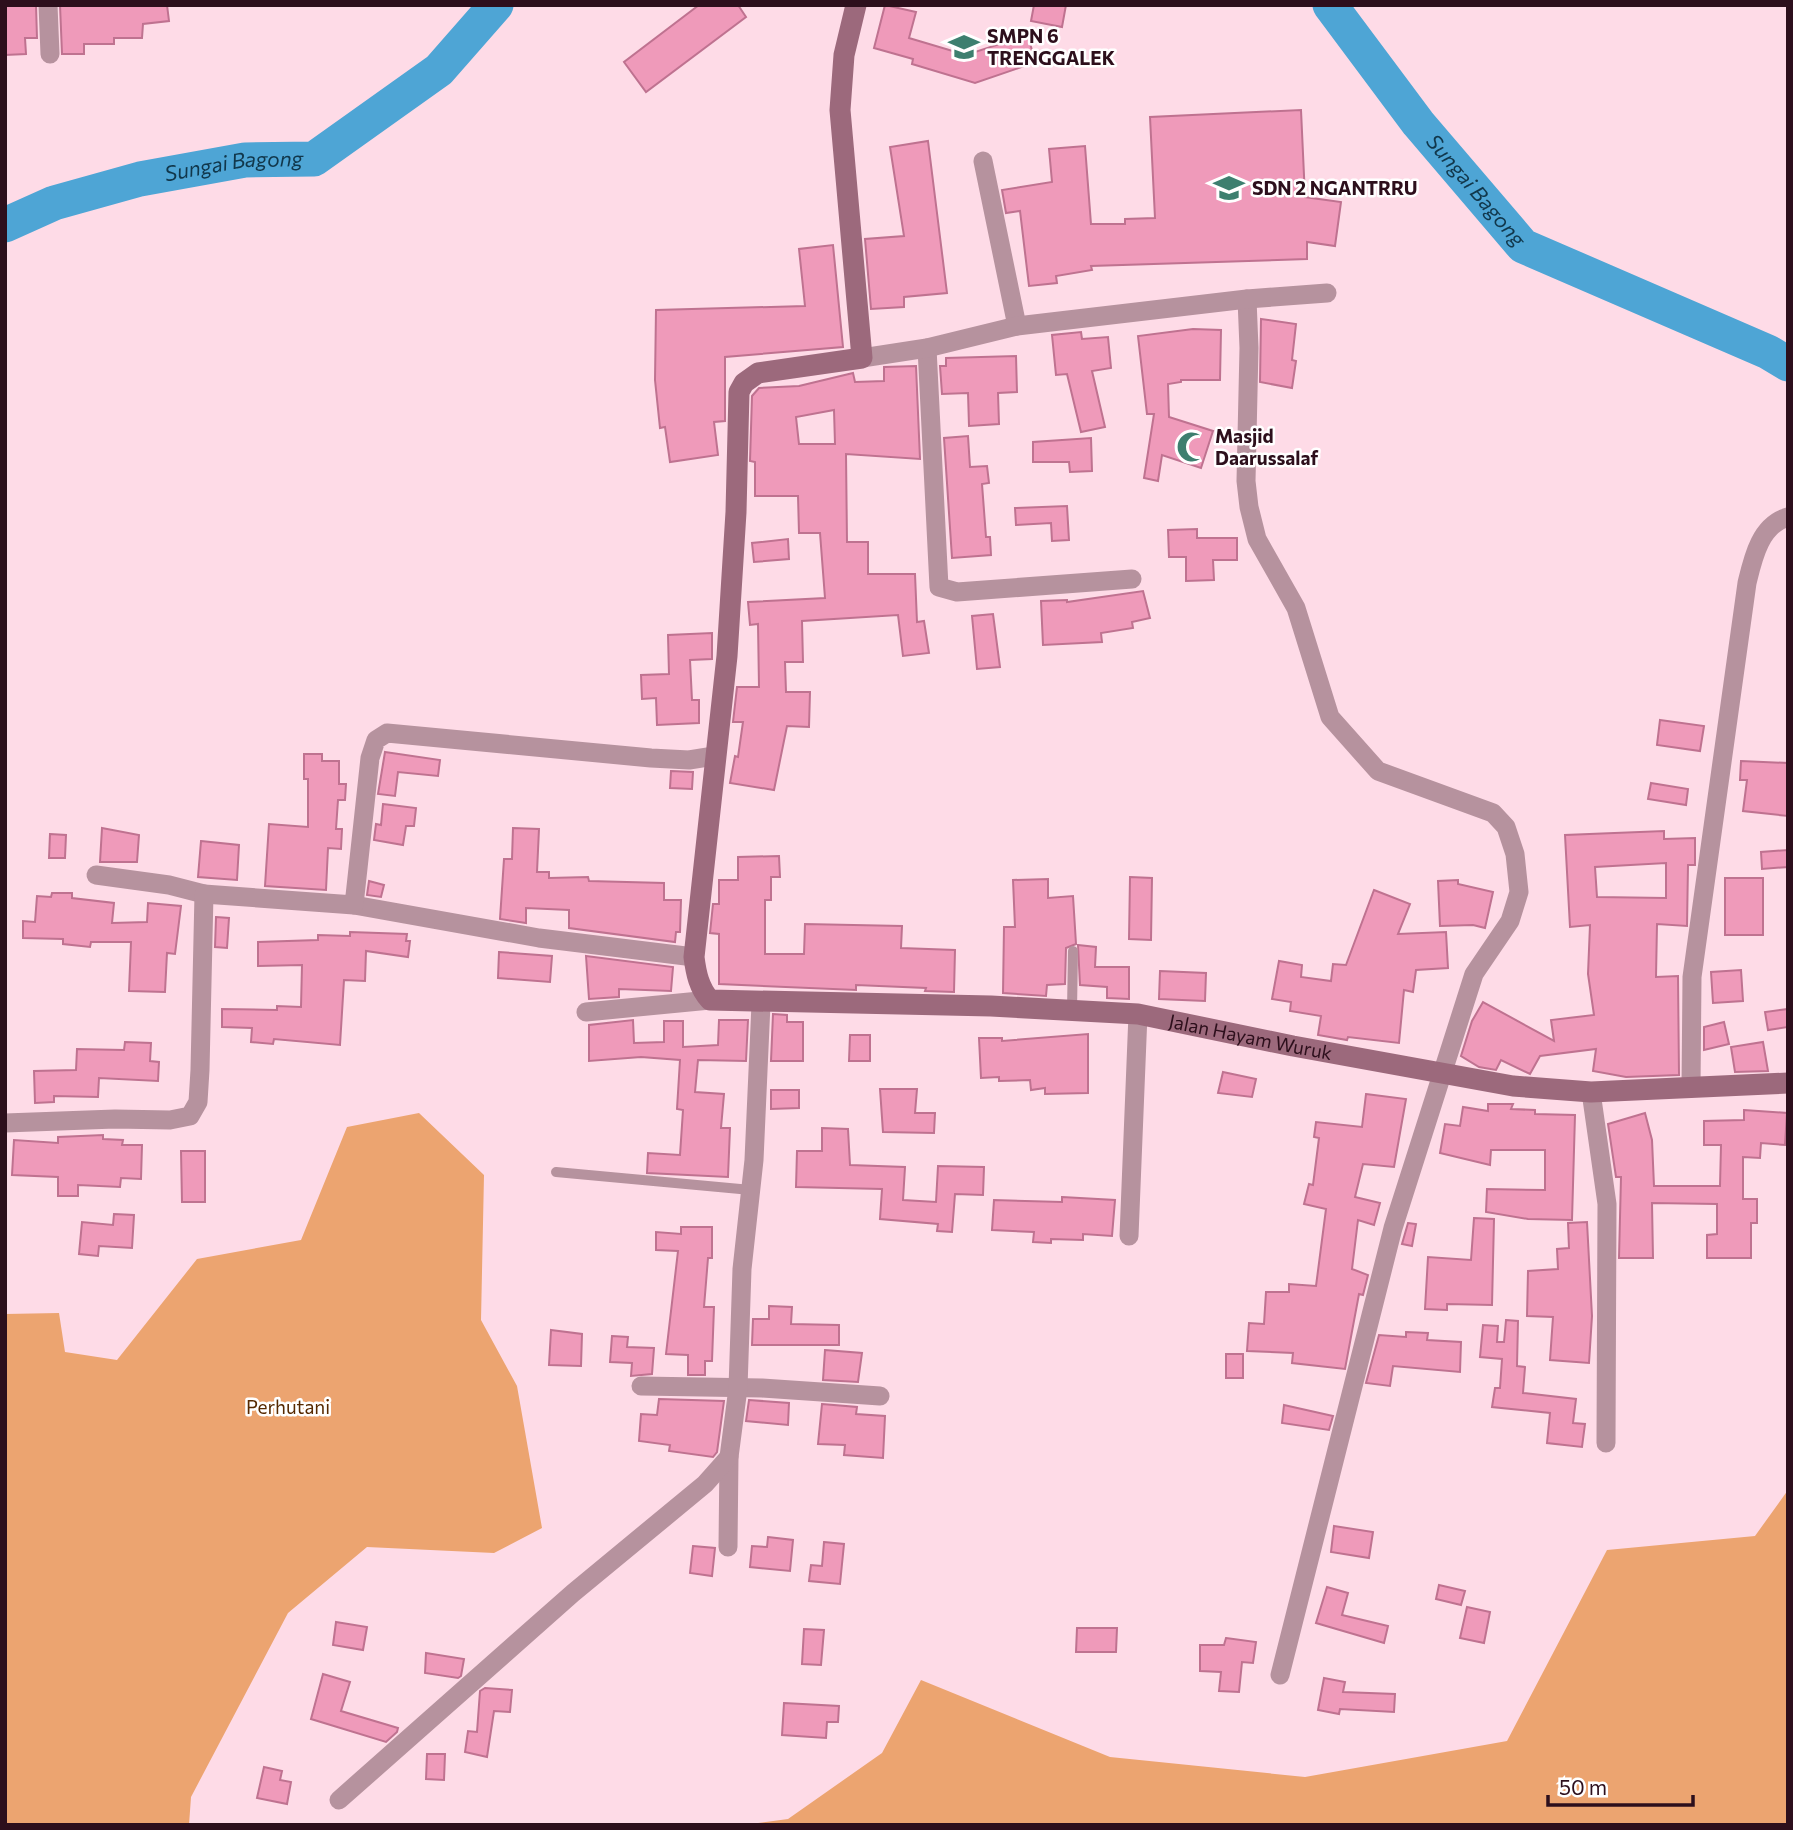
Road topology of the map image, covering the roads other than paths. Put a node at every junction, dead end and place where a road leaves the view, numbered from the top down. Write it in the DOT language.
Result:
graph roads {
  1 [pos="48,5"];
  2 [pos="856,5"];
  3 [pos="50,54"];
  4 [pos="983,161"];
  5 [pos="1327,293"];
  6 [pos="1247,299"];
  7 [pos="1017,326"];
  8 [pos="927,348"];
  9 [pos="862,358"];
  10 [pos="1788,517"];
  11 [pos="1132,579"];
  12 [pos="715,756"];
  13 [pos="96,875"];
  14 [pos="204,894"];
  15 [pos="354,905"];
  16 [pos="1073,951"];
  17 [pos="694,957"];
  18 [pos="710,1000"];
  19 [pos="761,1004"];
  20 [pos="1072,1010"];
  21 [pos="586,1012"];
  22 [pos="1138,1014"];
  23 [pos="1441,1073"];
  24 [pos="1788,1083"];
  25 [pos="1691,1087"];
  26 [pos="1591,1092"];
  27 [pos="5,1123"];
  28 [pos="556,1172"];
  29 [pos="751,1190"];
  30 [pos="1129,1236"];
  31 [pos="641,1386"];
  32 [pos="738,1388"];
  33 [pos="880,1396"];
  34 [pos="1606,1443"];
  35 [pos="729,1457"];
  36 [pos="727,1547"];
  37 [pos="1280,1675"];
  38 [pos="339,1800"];
  1 -- 3 [label="street"];
  2 -- 9 [label="street"];
  4 -- 7 [label="street"];
  5 -- 6 [label="street"];
  6 -- 7 [label="street"];
  6 -- 23 [label="street"];
  7 -- 8 [label="street"];
  8 -- 9 [label="street"];
  8 -- 11 [label="street"];
  9 -- 12 [label="street"];
  10 -- 25 [label="street"];
  12 -- 15 [label="street"];
  12 -- 17 [label="street"];
  13 -- 14 [label="street"];
  14 -- 15 [label="street"];
  14 -- 27 [label="street"];
  15 -- 17 [label="street"];
  16 -- 20 [label="lane"];
  17 -- 18 [label="street"];
  18 -- 19 [label="street, Jalan Hayam Wuruk"];
  18 -- 21 [label="street"];
  19 -- 20 [label="street, Jalan Hayam Wuruk"];
  19 -- 29 [label="street"];
  20 -- 22 [label="street, Jalan Hayam Wuruk"];
  22 -- 23 [label="street, Jalan Hayam Wuruk"];
  22 -- 30 [label="street"];
  23 -- 26 [label="street, Jalan Hayam Wuruk"];
  23 -- 37 [label="street"];
  24 -- 25 [label="street, Jalan Hayam Wuruk"];
  25 -- 26 [label="street, Jalan Hayam Wuruk"];
  26 -- 34 [label="street"];
  28 -- 29 [label="lane"];
  29 -- 32 [label="street"];
  31 -- 32 [label="street"];
  32 -- 33 [label="street"];
  32 -- 35 [label="street"];
  35 -- 36 [label="street"];
  35 -- 38 [label="street"];
}
